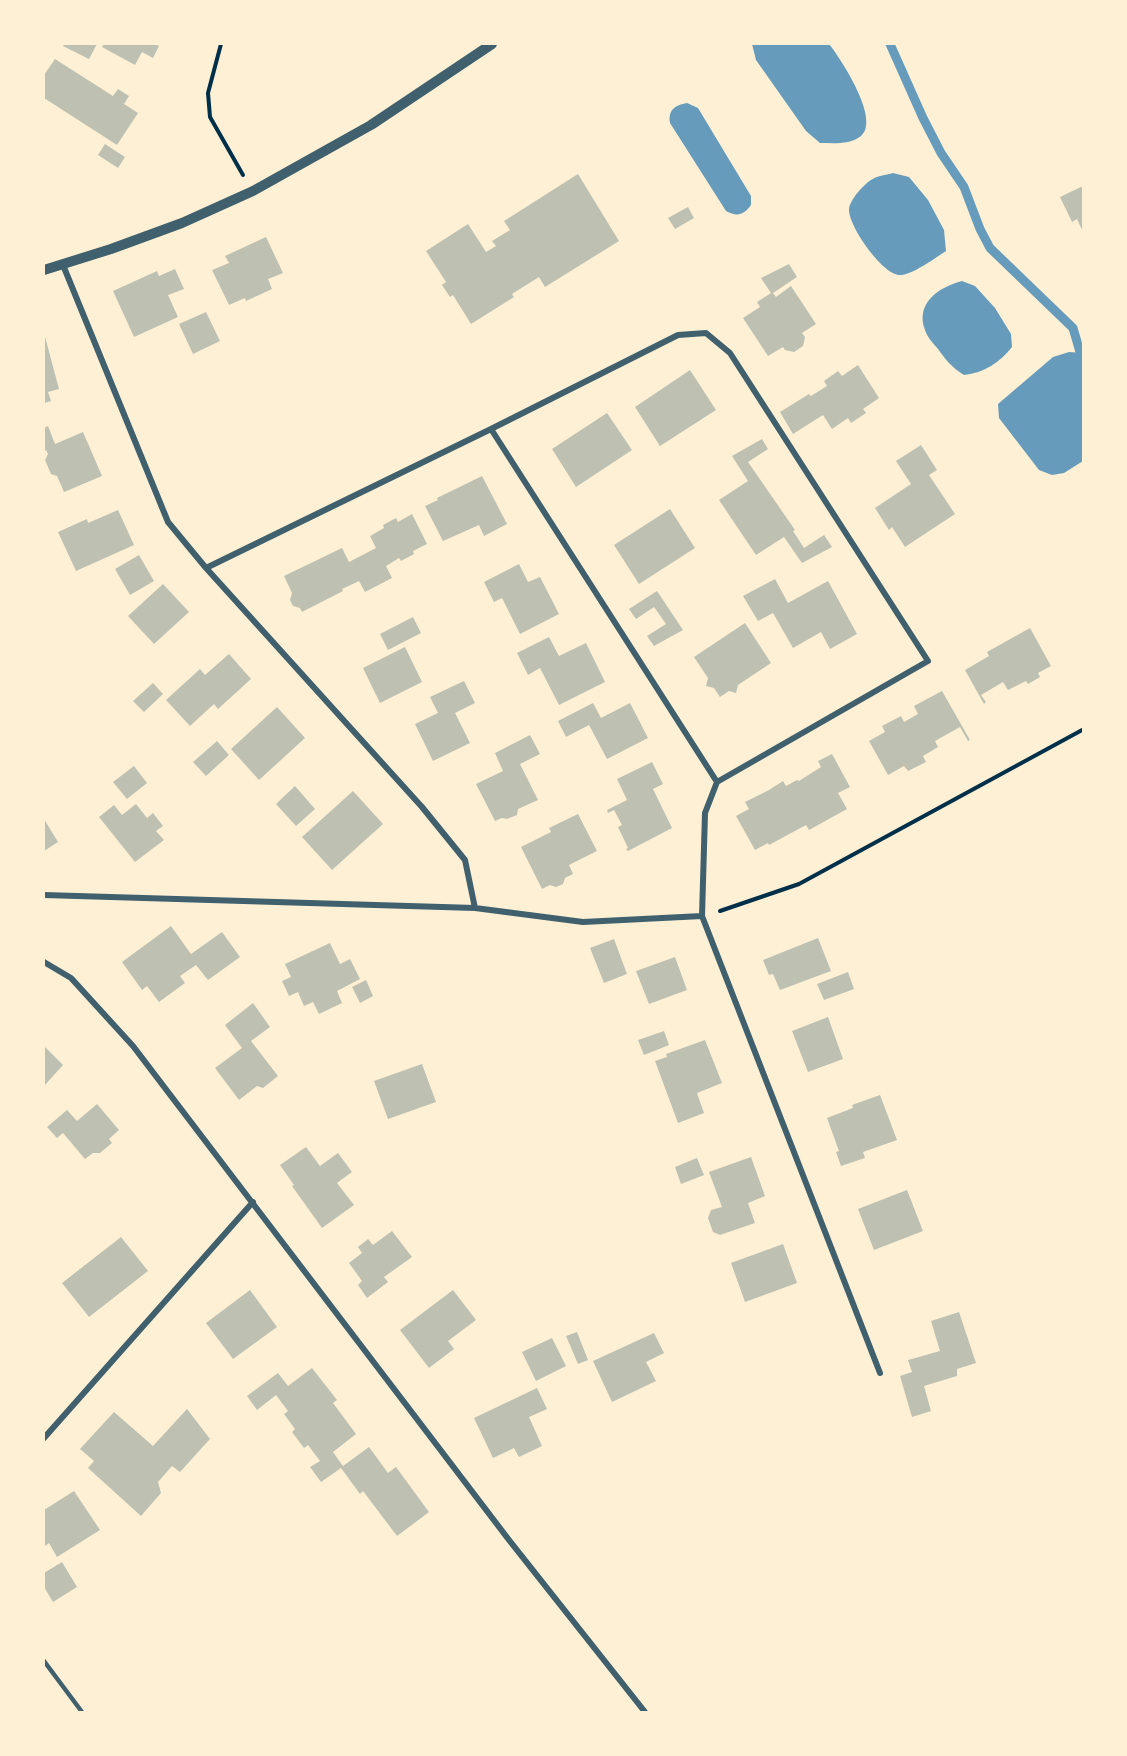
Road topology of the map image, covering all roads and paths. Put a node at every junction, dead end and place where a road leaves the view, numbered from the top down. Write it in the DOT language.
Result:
graph roads {
  1 [pos="221,44"];
  2 [pos="492,44"];
  3 [pos="253,191"];
  4 [pos="63,265"];
  5 [pos="44,270"];
  6 [pos="491,429"];
  7 [pos="206,568"];
  8 [pos="1083,729"];
  9 [pos="717,782"];
  10 [pos="44,895"];
  11 [pos="475,908"];
  12 [pos="702,916"];
  13 [pos="44,962"];
  14 [pos="253,1202"];
  15 [pos="879,1373"];
  16 [pos="44,1438"];
  17 [pos="44,1661"];
  18 [pos="82,1713"];
  19 [pos="645,1713"];
  1 -- 3 [label="path"];
  2 -- 3 [label="street"];
  3 -- 4 [label="street"];
  4 -- 5 [label="street"];
  4 -- 7 [label="street"];
  6 -- 7 [label="street"];
  6 -- 9 [label="street"];
  6 -- 9 [label="street"];
  7 -- 11 [label="street"];
  8 -- 12 [label="path"];
  9 -- 12 [label="street"];
  10 -- 11 [label="street"];
  11 -- 12 [label="street"];
  12 -- 15 [label="street"];
  13 -- 14 [label="street"];
  14 -- 16 [label="street"];
  14 -- 19 [label="street"];
  17 -- 18 [label="lane"];
}
